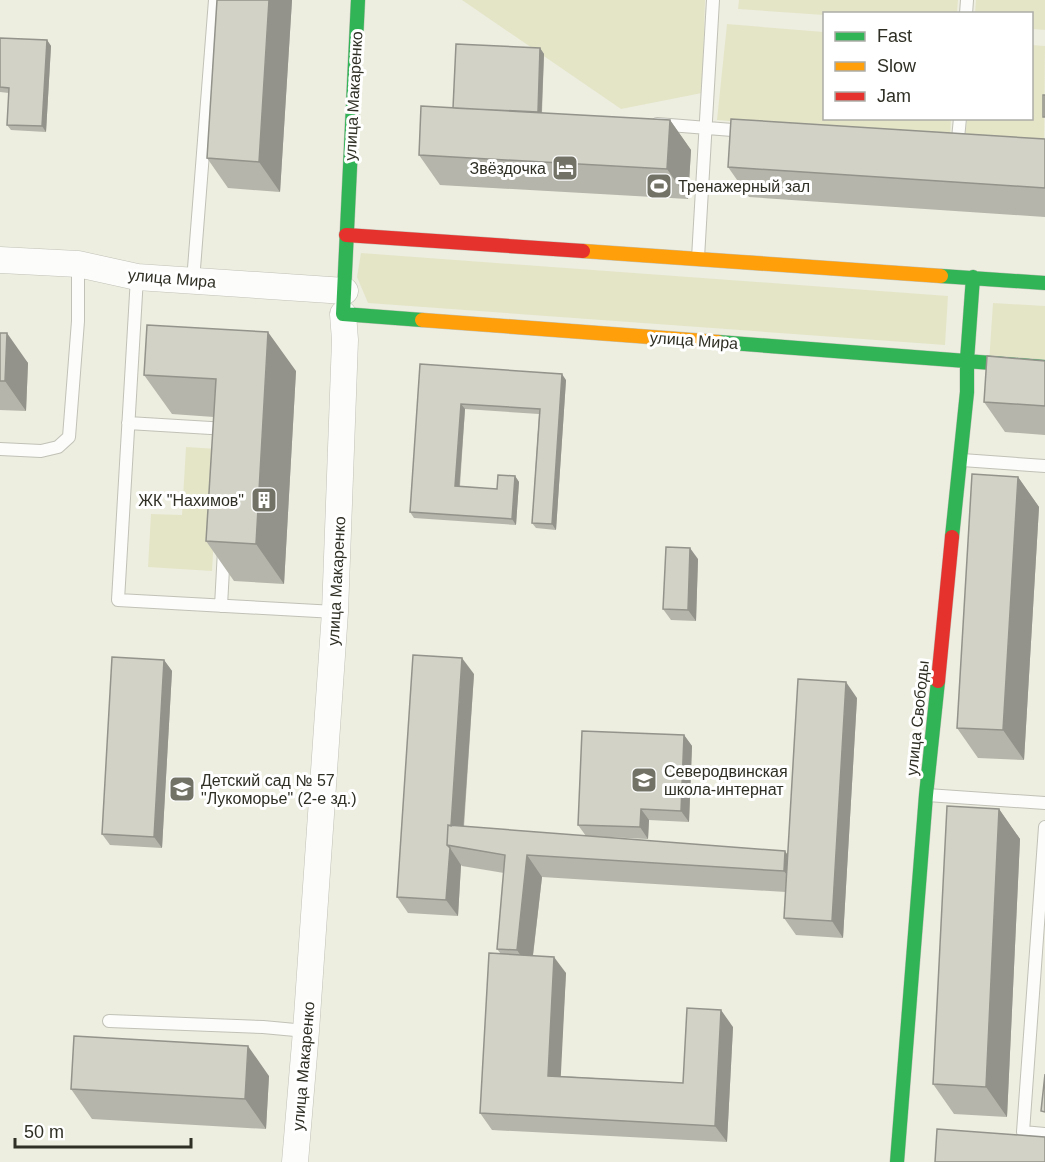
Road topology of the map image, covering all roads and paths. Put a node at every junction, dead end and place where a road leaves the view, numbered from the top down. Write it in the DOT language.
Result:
graph roads {
  1 [pos="215,0"];
  2 [pos="358,0"];
  3 [pos="714,0"];
  4 [pos="960,120"];
  5 [pos="650,124"];
  6 [pos="706,128"];
  7 [pos="761,132"];
  8 [pos="958,149"];
  9 [pos="346,235"];
  10 [pos="698,258"];
  11 [pos="0,260"];
  12 [pos="78,264"];
  13 [pos="136,277"];
  14 [pos="973,278"];
  15 [pos="193,281"];
  16 [pos="1045,283"];
  17 [pos="344,302"];
  18 [pos="967,360"];
  19 [pos="1045,367"];
  20 [pos="128,423"];
  21 [pos="231,441"];
  22 [pos="0,448"];
  23 [pos="960,460"];
  24 [pos="1045,466"];
  25 [pos="225,535"];
  26 [pos="221,606"];
  27 [pos="335,612"];
  28 [pos="926,795"];
  29 [pos="1045,803"];
  30 [pos="1045,827"];
  31 [pos="109,1022"];
  32 [pos="306,1031"];
  33 [pos="1045,1134"];
  34 [pos="295,1162"];
  35 [pos="897,1162"];
  1 -- 15 [label="lane"];
  2 -- 9 [label="main road, улица Макаренко"];
  3 -- 6 [label="lane"];
  4 -- 8 [label="lane"];
  5 -- 6 [label="lane"];
  6 -- 7 [label="lane"];
  6 -- 10 [label="lane"];
  9 -- 10 [label="main road"];
  9 -- 17 [label="main road, улица Макаренко"];
  10 -- 14 [label="main road"];
  11 -- 12 [label="street, улица Мира"];
  12 -- 13 [label="street, улица Мира"];
  12 -- 22 [label="lane"];
  13 -- 15 [label="street, улица Мира"];
  13 -- 20 [label="lane"];
  14 -- 16 [label="main road"];
  14 -- 18 [label="main road, улица Свободы"];
  15 -- 17 [label="street, улица Мира"];
  17 -- 18 [label="main road, улица Мира"];
  17 -- 27 [label="street, улица Макаренко"];
  18 -- 19 [label="main road, улица Мира"];
  18 -- 23 [label="main road, улица Свободы"];
  20 -- 21 [label="lane"];
  20 -- 26 [label="lane"];
  23 -- 24 [label="lane"];
  23 -- 28 [label="main road, улица Свободы"];
  25 -- 26 [label="lane"];
  26 -- 27 [label="lane"];
  27 -- 32 [label="street, улица Макаренко"];
  28 -- 29 [label="lane"];
  28 -- 35 [label="main road, улица Свободы"];
  30 -- 33 [label="lane"];
  31 -- 32 [label="lane"];
  32 -- 34 [label="street, улица Макаренко"];
}
